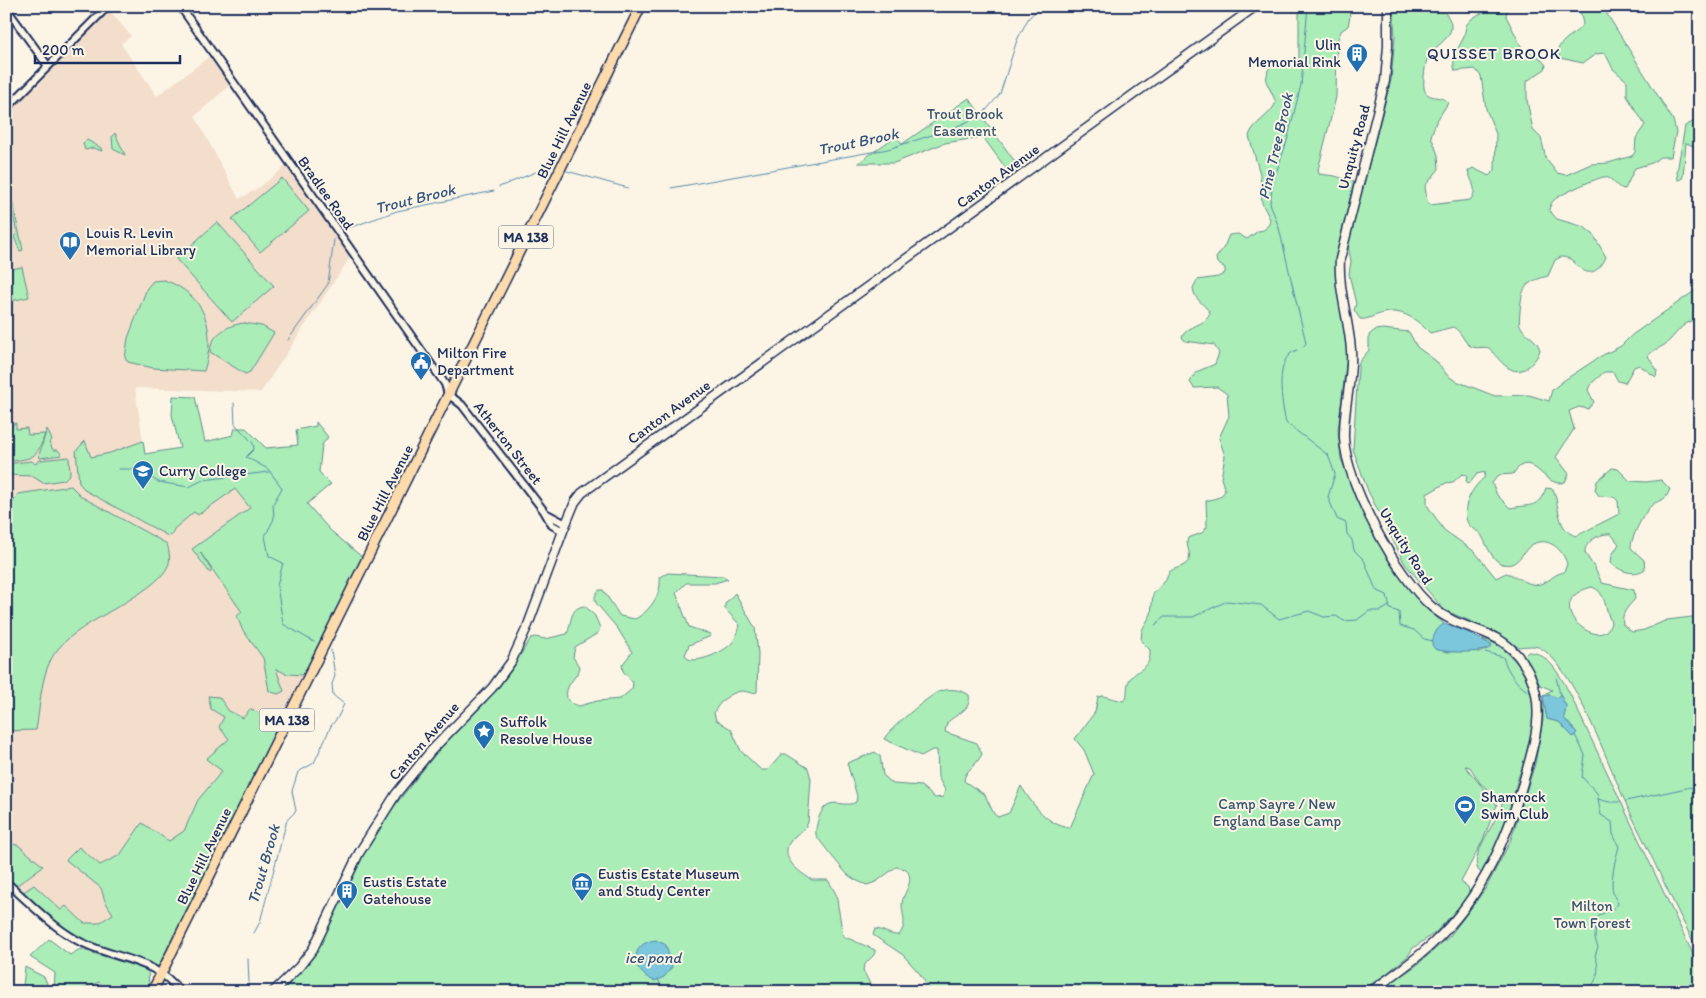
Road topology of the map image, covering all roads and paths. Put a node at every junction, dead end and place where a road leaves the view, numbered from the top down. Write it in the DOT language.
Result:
graph roads {
  1 [pos="108,6"];
  2 [pos="180,6"];
  3 [pos="641,6"];
  4 [pos="1256,6"];
  5 [pos="1388,6"];
  6 [pos="6,8"];
  7 [pos="48,66"];
  8 [pos="6,109"];
  9 [pos="448,394"];
  10 [pos="564,527"];
  11 [pos="6,882"];
  12 [pos="162,972"];
  13 [pos="152,992"];
  14 [pos="180,992"];
  15 [pos="273,992"];
  16 [pos="1370,992"];
  1 -- 7 [label="street"];
  2 -- 9 [label="street, Bradlee Road"];
  3 -- 9 [label="highway, Blue Hill Avenue / MA 138"];
  4 -- 10 [label="main road, Canton Avenue"];
  5 -- 16 [label="main road, Unquity Road"];
  6 -- 7 [label="street"];
  7 -- 8 [label="street"];
  9 -- 10 [label="street, Atherton Street"];
  9 -- 12 [label="highway, Blue Hill Avenue / MA 138"];
  10 -- 15 [label="main road, Canton Avenue"];
  11 -- 12 [label="street"];
  12 -- 13 [label="highway, Blue Hill Avenue / MA 138"];
  12 -- 14 [label="street"];
}
